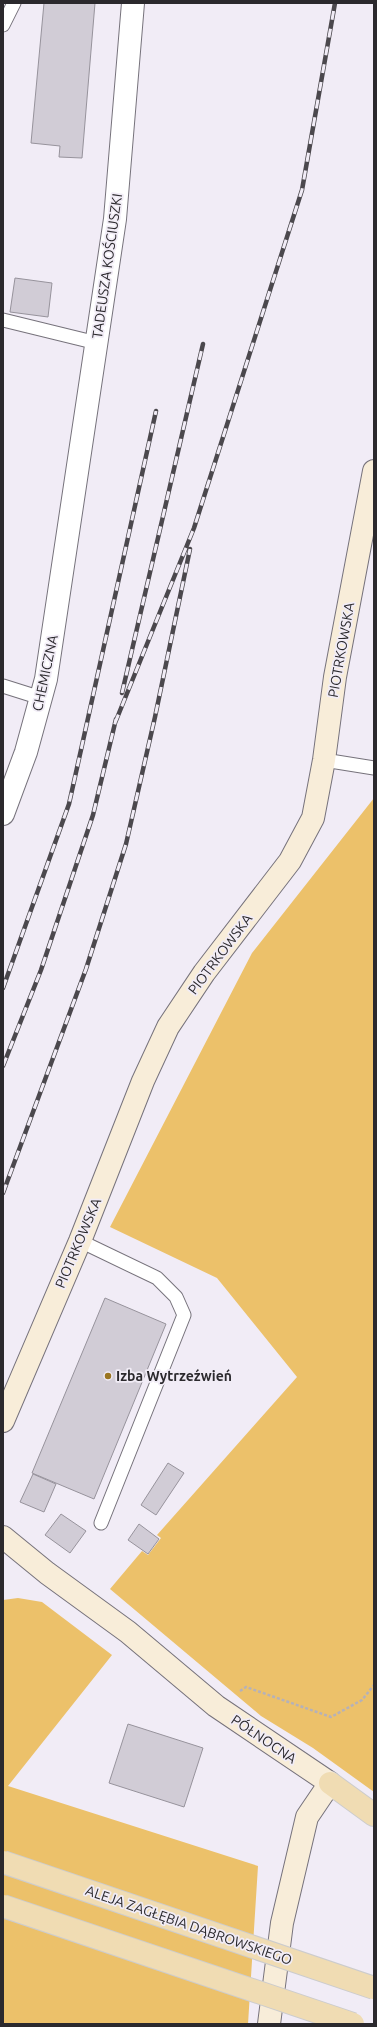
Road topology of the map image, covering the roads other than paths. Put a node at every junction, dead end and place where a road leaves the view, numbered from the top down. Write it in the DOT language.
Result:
graph roads {
  1 [pos="14,3"];
  2 [pos="134,3"];
  3 [pos="3,25"];
  4 [pos="3,320"];
  5 [pos="97,343"];
  6 [pos="374,471"];
  7 [pos="69,527"];
  8 [pos="3,686"];
  9 [pos="41,698"];
  10 [pos="324,760"];
  11 [pos="374,768"];
  12 [pos="3,814"];
  13 [pos="80,1241"];
  14 [pos="3,1422"];
  15 [pos="100,1523"];
  16 [pos="3,1537"];
  17 [pos="330,1783"];
  18 [pos="374,1815"];
  19 [pos="3,1862"];
  20 [pos="3,1906"];
  21 [pos="374,1988"];
  22 [pos="269,2024"];
  23 [pos="353,2024"];
  1 -- 3 [label="lane"];
  2 -- 5 [label="street, TADEUSZA KOŚCIUSZKI"];
  4 -- 5 [label="lane"];
  5 -- 7 [label="street, TADEUSZA KOŚCIUSZKI"];
  6 -- 10 [label="street, PIOTRKOWSKA"];
  7 -- 9 [label="street, CHEMICZNA"];
  8 -- 9 [label="lane"];
  9 -- 12 [label="street, CHEMICZNA"];
  10 -- 11 [label="lane"];
  10 -- 13 [label="street, PIOTRKOWSKA"];
  13 -- 14 [label="street, PIOTRKOWSKA"];
  13 -- 15 [label="lane"];
  16 -- 17 [label="street, PÓŁNOCNA"];
  17 -- 18 [label="main road"];
  17 -- 22 [label="street"];
  19 -- 21 [label="main road, ALEJA ZAGŁĘBIA DĄBROWSKIEGO, bridge"];
  20 -- 23 [label="main road, bridge"];
}
